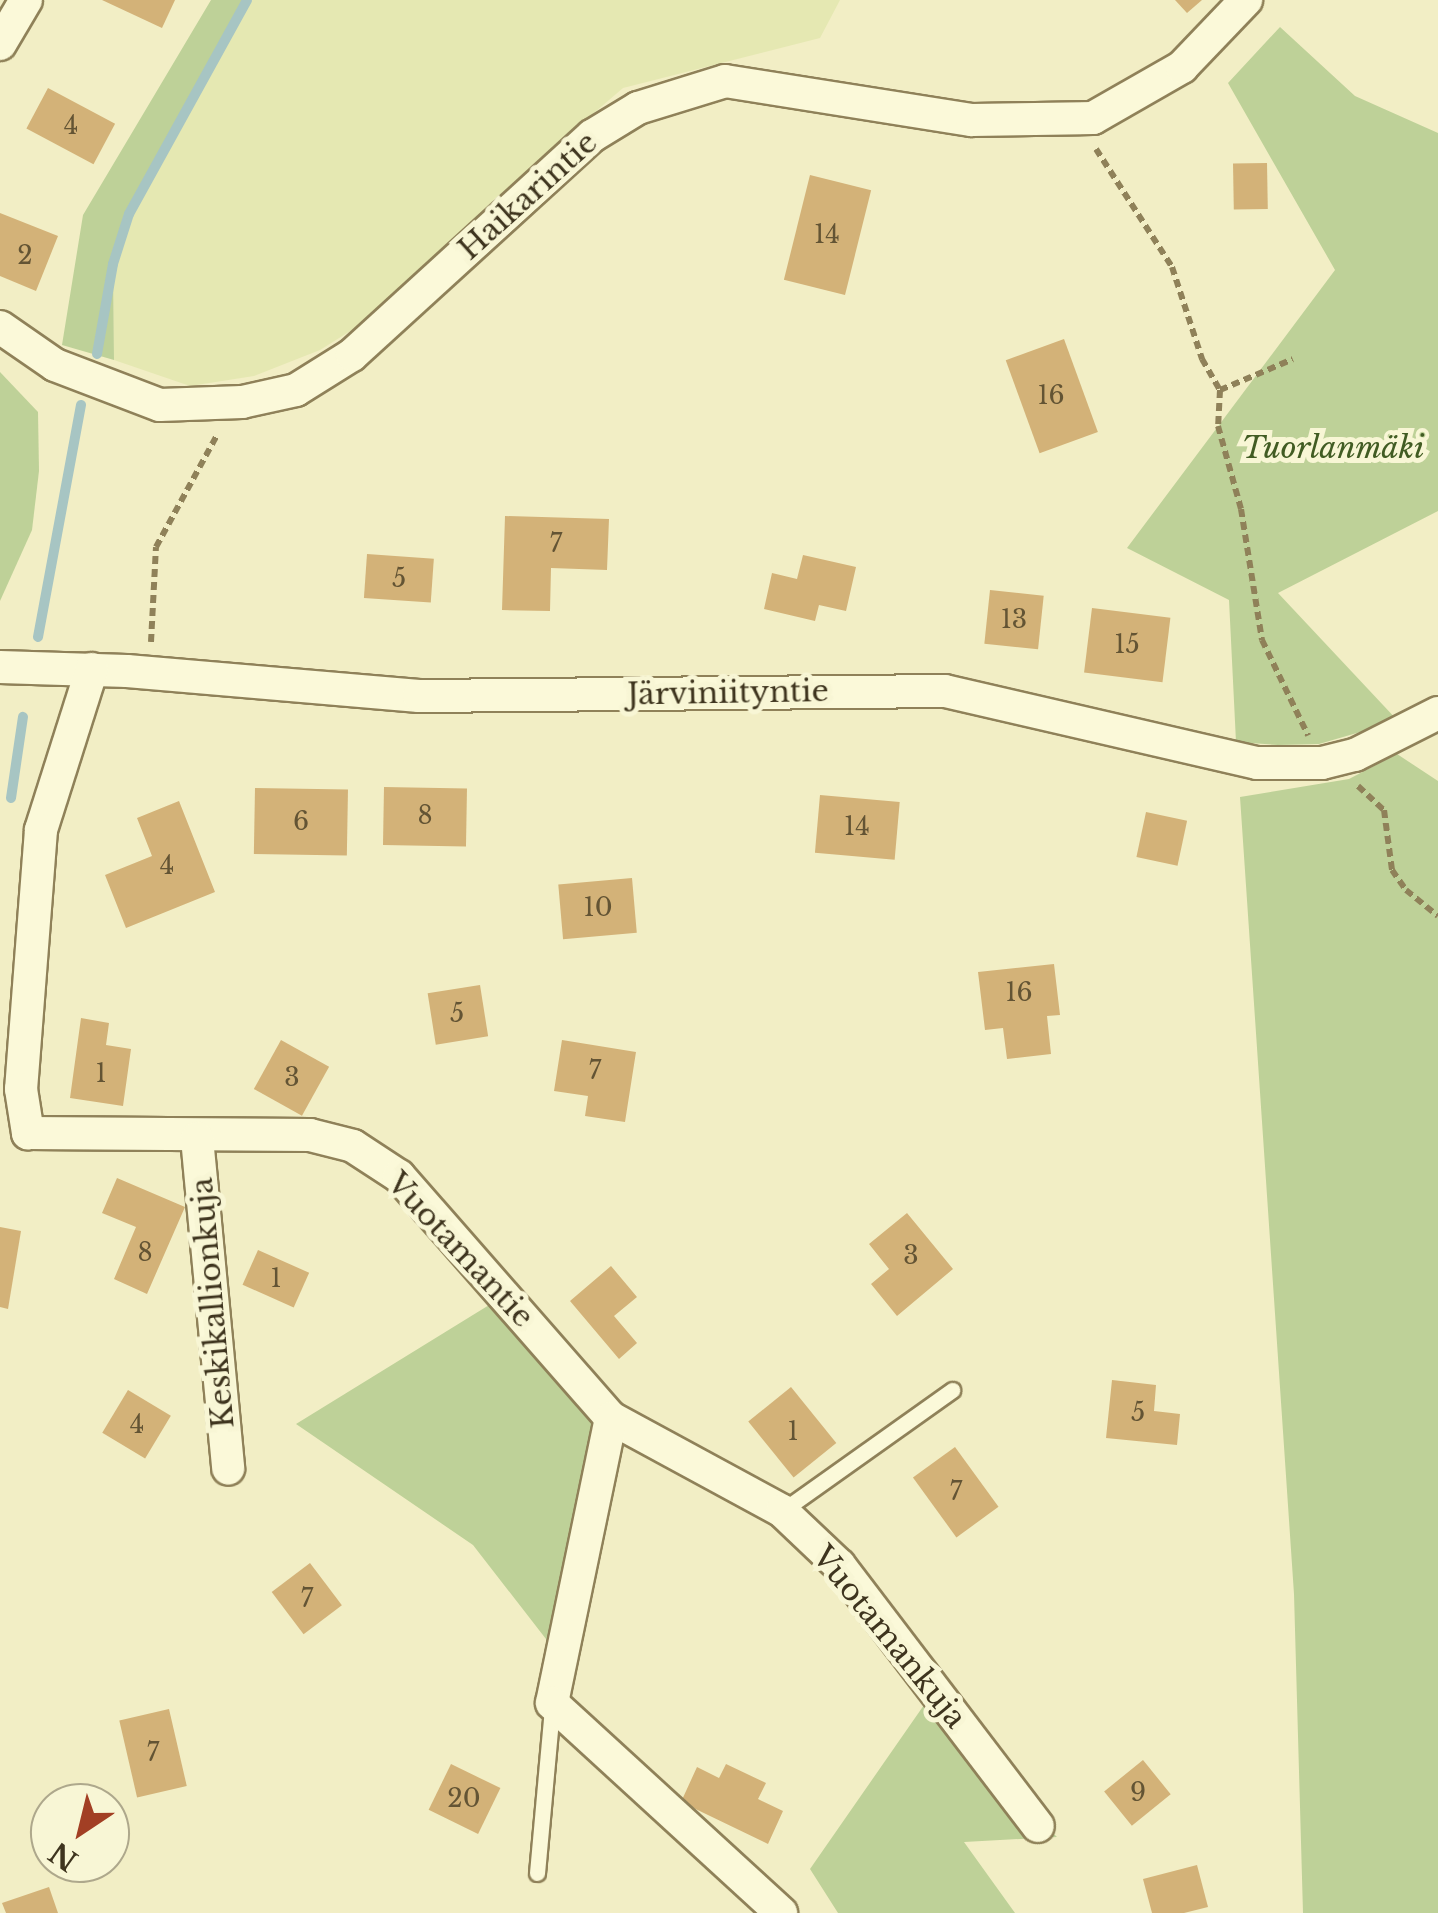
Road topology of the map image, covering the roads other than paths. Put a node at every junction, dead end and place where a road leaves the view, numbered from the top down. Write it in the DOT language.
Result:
graph roads {
  1 [pos="1246,0"];
  2 [pos="0,327"];
  3 [pos="0,667"];
  4 [pos="92,669"];
  5 [pos="1438,713"];
  6 [pos="198,1138"];
  7 [pos="952,1390"];
  8 [pos="610,1418"];
  9 [pos="228,1469"];
  10 [pos="782,1511"];
  11 [pos="552,1703"];
  12 [pos="1038,1826"];
  13 [pos="537,1873"];
  14 [pos="782,1913"];
  1 -- 2 [label="street, Haikarintie"];
  3 -- 4 [label="street, Järviniityntie"];
  4 -- 5 [label="street, Järviniityntie"];
  4 -- 6 [label="street, Vuotamantie"];
  6 -- 8 [label="street, Vuotamantie"];
  6 -- 9 [label="street, Keskikallionkuja"];
  7 -- 10 [label="lane"];
  8 -- 10 [label="street, Vuotamankuja"];
  8 -- 11 [label="street"];
  10 -- 12 [label="street, Vuotamankuja"];
  11 -- 13 [label="lane"];
  11 -- 14 [label="street"];
}
